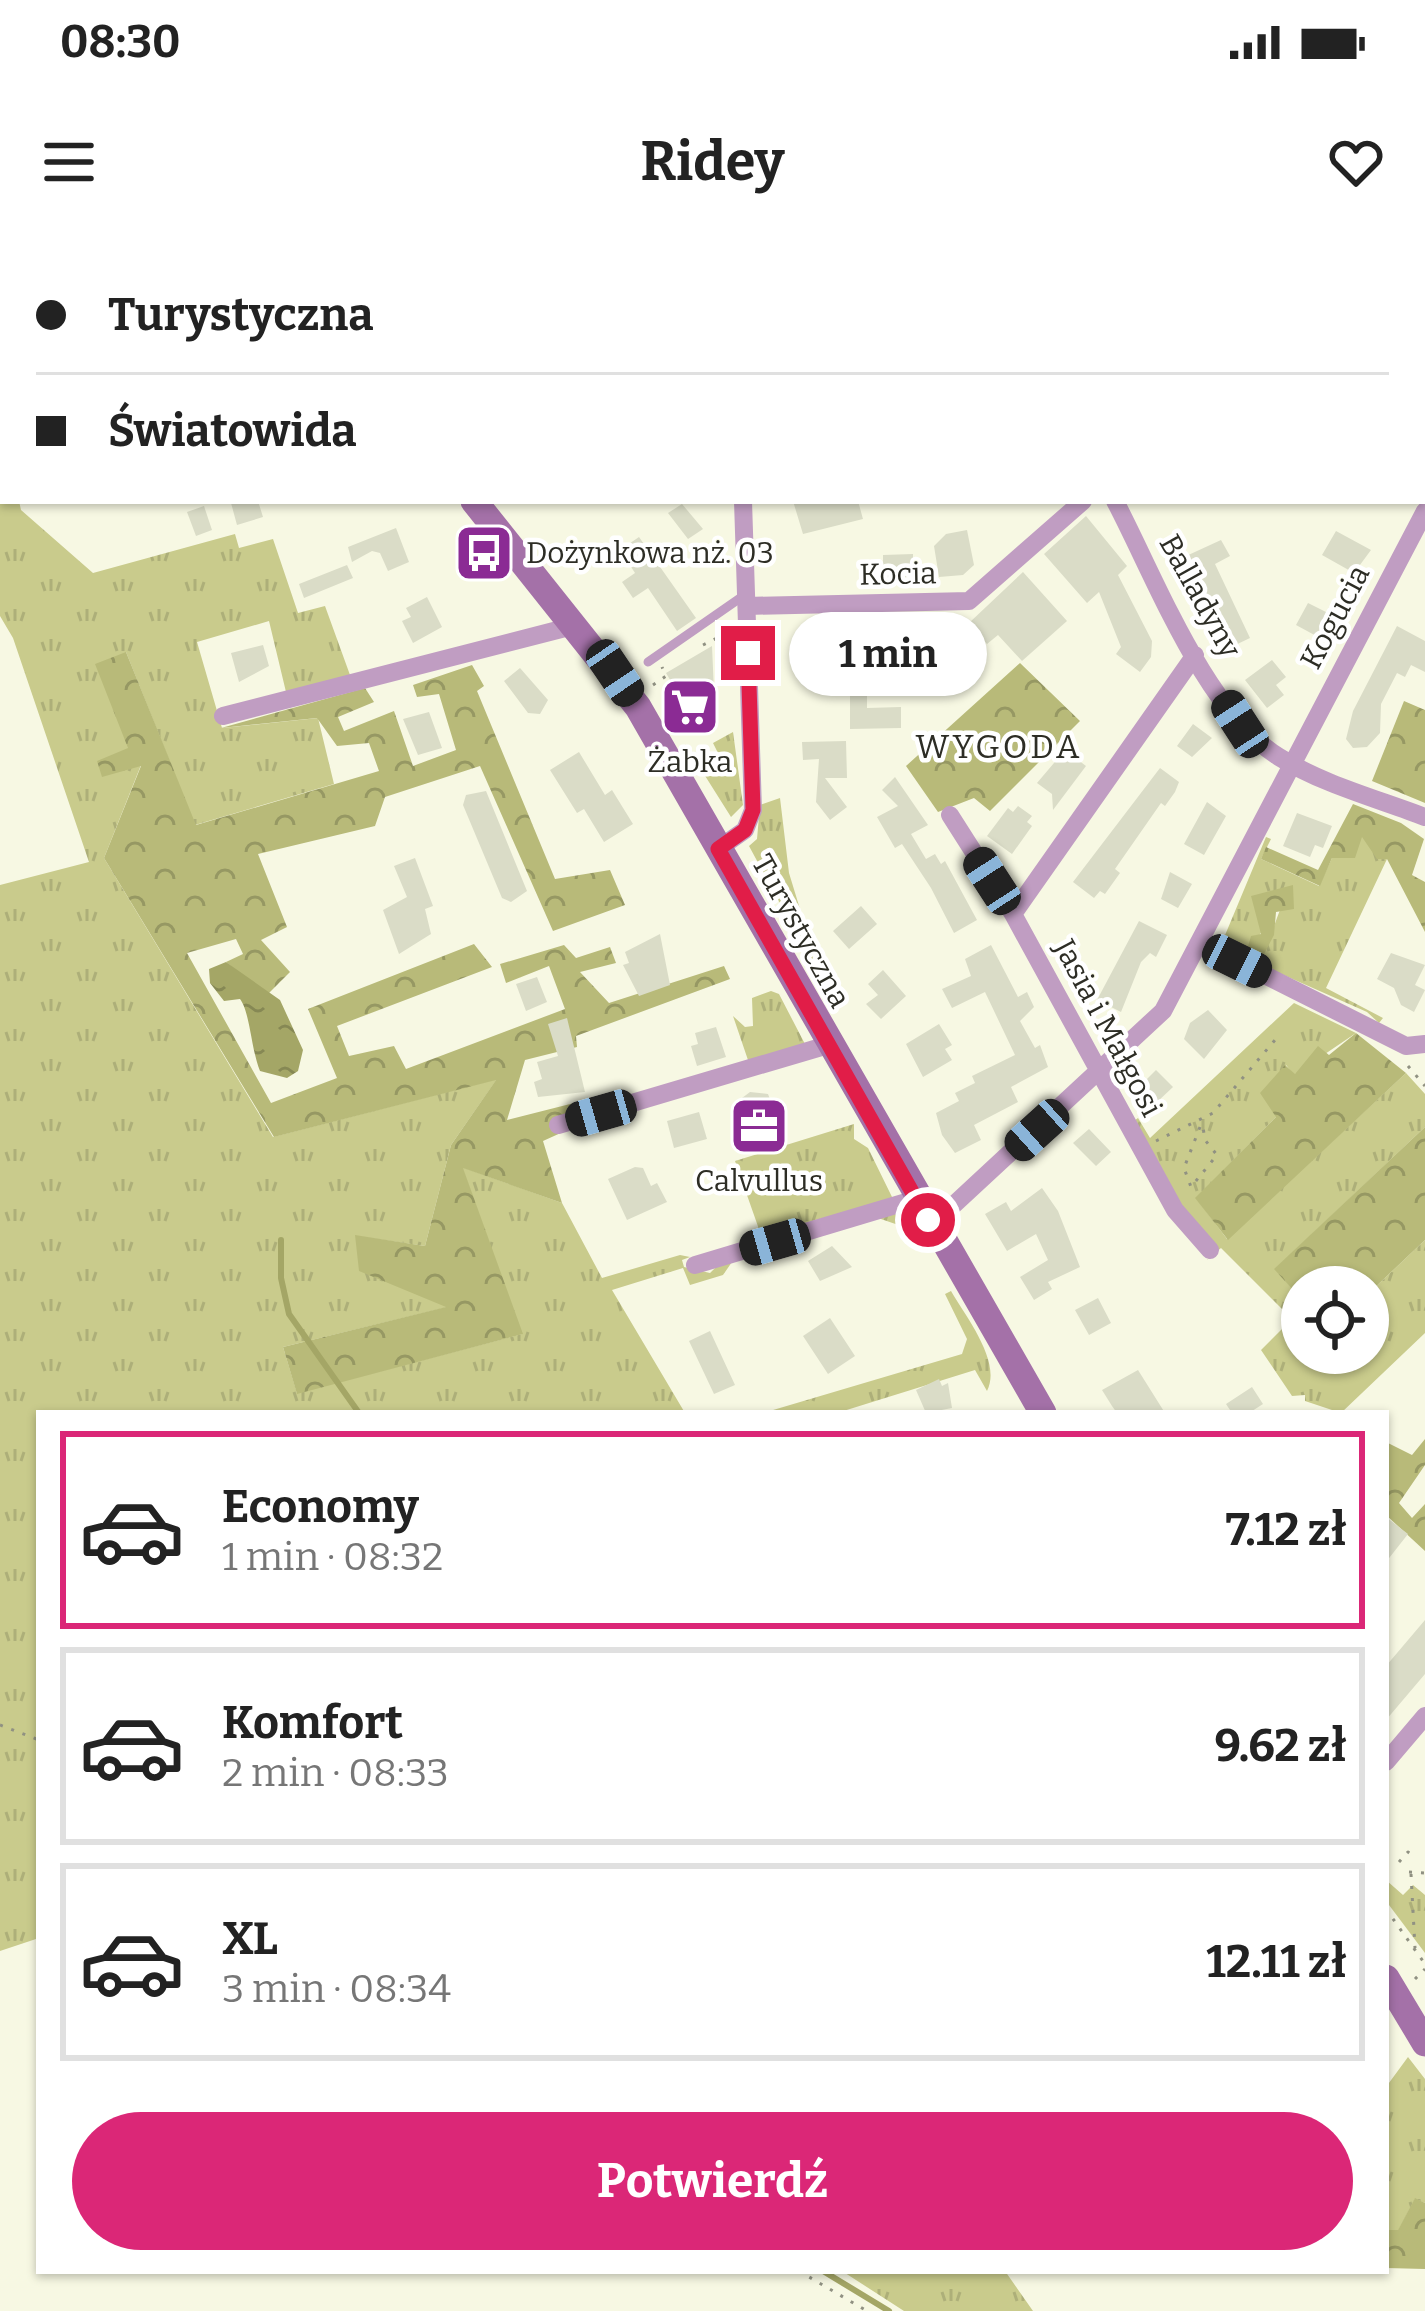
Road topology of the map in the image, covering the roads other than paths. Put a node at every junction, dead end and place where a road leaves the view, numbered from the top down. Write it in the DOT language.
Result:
graph roads {
  1 [pos="476,504"];
  2 [pos="743,504"];
  3 [pos="1080,504"];
  4 [pos="1117,504"];
  5 [pos="1425,511"];
  6 [pos="747,600"];
  7 [pos="577,625"];
  8 [pos="1195,655"];
  9 [pos="652,659"];
  10 [pos="224,716"];
  11 [pos="1291,765"];
  12 [pos="950,815"];
  13 [pos="1425,817"];
  14 [pos="718,849"];
  15 [pos="1013,914"];
  16 [pos="1199,942"];
  17 [pos="1425,1044"];
  18 [pos="828,1045"];
  19 [pos="1098,1076"];
  20 [pos="558,1125"];
  21 [pos="916,1199"];
  22 [pos="932,1225"];
  23 [pos="1210,1250"];
  24 [pos="695,1265"];
  25 [pos="1041,1410"];
  26 [pos="1425,1716"];
  27 [pos="1389,1758"];
  28 [pos="1389,1983"];
  29 [pos="1425,2043"];
  1 -- 7 [label="main road, Turystyczna"];
  2 -- 6 [label="street"];
  3 -- 6 [label="street, Kocia"];
  4 -- 8 [label="street, Balladyny"];
  5 -- 11 [label="street, Kogucia"];
  6 -- 9 [label="lane"];
  6 -- 14 [label="street"];
  7 -- 10 [label="street"];
  7 -- 14 [label="main road, Turystyczna"];
  8 -- 11 [label="street, Balladyny"];
  8 -- 15 [label="street"];
  11 -- 13 [label="street, Balladyny"];
  11 -- 16 [label="street, Kogucia"];
  12 -- 15 [label="street, Jasia i Małgosi"];
  14 -- 18 [label="main road, Turystyczna"];
  15 -- 19 [label="street, Jasia i Małgosi"];
  16 -- 17 [label="street"];
  16 -- 19 [label="street, Kogucia"];
  18 -- 20 [label="street"];
  18 -- 21 [label="main road, Turystyczna"];
  19 -- 22 [label="street, Kogucia"];
  19 -- 23 [label="street, Jasia i Małgosi"];
  21 -- 22 [label="main road, Turystyczna"];
  21 -- 24 [label="street"];
  22 -- 25 [label="main road, Turystyczna"];
  26 -- 27 [label="street"];
  28 -- 29 [label="main road"];
}
